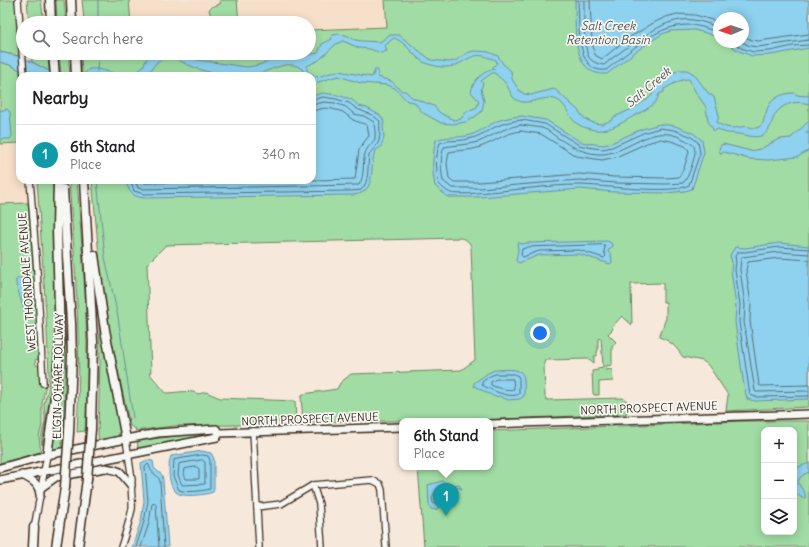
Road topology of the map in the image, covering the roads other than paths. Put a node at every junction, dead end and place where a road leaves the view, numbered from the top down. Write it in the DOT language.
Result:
graph roads {
  1 [pos="18,0"];
  2 [pos="50,0"];
  3 [pos="71,0"];
  4 [pos="19,16"];
  5 [pos="51,16"];
  6 [pos="72,16"];
  7 [pos="23,60"];
  8 [pos="54,60"];
  9 [pos="75,60"];
  10 [pos="24,72"];
  11 [pos="55,72"];
  12 [pos="76,72"];
  13 [pos="30,184"];
  14 [pos="58,184"];
  15 [pos="62,184"];
  16 [pos="84,184"];
  17 [pos="86,200"];
  18 [pos="43,382"];
  19 [pos="809,414"];
  20 [pos="493,424"];
  21 [pos="399,427"];
  22 [pos="253,431"];
  23 [pos="219,433"];
  24 [pos="126,438"];
  25 [pos="129,454"];
  26 [pos="47,455"];
  27 [pos="0,468"];
  28 [pos="45,470"];
  29 [pos="22,475"];
  30 [pos="0,480"];
  31 [pos="131,485"];
  32 [pos="313,485"];
  33 [pos="42,487"];
  34 [pos="40,496"];
  35 [pos="257,507"];
  36 [pos="34,527"];
  37 [pos="32,547"];
  38 [pos="56,547"];
  39 [pos="78,547"];
  40 [pos="121,547"];
  41 [pos="259,547"];
  42 [pos="322,547"];
  43 [pos="386,547"];
  1 -- 4 [label="street"];
  2 -- 5 [label="highway"];
  3 -- 6 [label="highway"];
  7 -- 10 [label="street"];
  8 -- 11 [label="highway"];
  9 -- 12 [label="highway"];
  13 -- 18 [label="street, WEST THORNDALE AVENUE"];
  14 -- 26 [label="highway"];
  15 -- 38 [label="highway, ELGIN-O'HARE TOLLWAY, bridge"];
  16 -- 17 [label="highway"];
  17 -- 24 [label="highway"];
  17 -- 39 [label="highway, bridge"];
  19 -- 20 [label="main road, NORTH PROSPECT AVENUE"];
  21 -- 22 [label="main road, NORTH PROSPECT AVENUE"];
  22 -- 23 [label="main road, NORTH PROSPECT AVENUE"];
  22 -- 35 [label="street"];
  23 -- 24 [label="main road, NORTH PROSPECT AVENUE"];
  23 -- 25 [label="main road, NORTH PROSPECT AVENUE"];
  24 -- 25 [label="street"];
  24 -- 26 [label="main road, NORTH PROSPECT AVENUE"];
  25 -- 28 [label="main road, NORTH PROSPECT AVENUE"];
  25 -- 31 [label="street"];
  26 -- 27 [label="main road, NORTH PROSPECT AVENUE"];
  26 -- 28 [label="street"];
  28 -- 29 [label="main road, NORTH PROSPECT AVENUE"];
  28 -- 33 [label="street"];
  29 -- 30 [label="main road, NORTH PROSPECT AVENUE"];
  29 -- 34 [label="main road"];
  31 -- 33 [label="main road"];
  31 -- 40 [label="street"];
  32 -- 35 [label="street"];
  32 -- 42 [label="street"];
  32 -- 43 [label="street"];
  33 -- 34 [label="street"];
  34 -- 36 [label="street"];
  35 -- 41 [label="street"];
  36 -- 37 [label="highway"];
}
